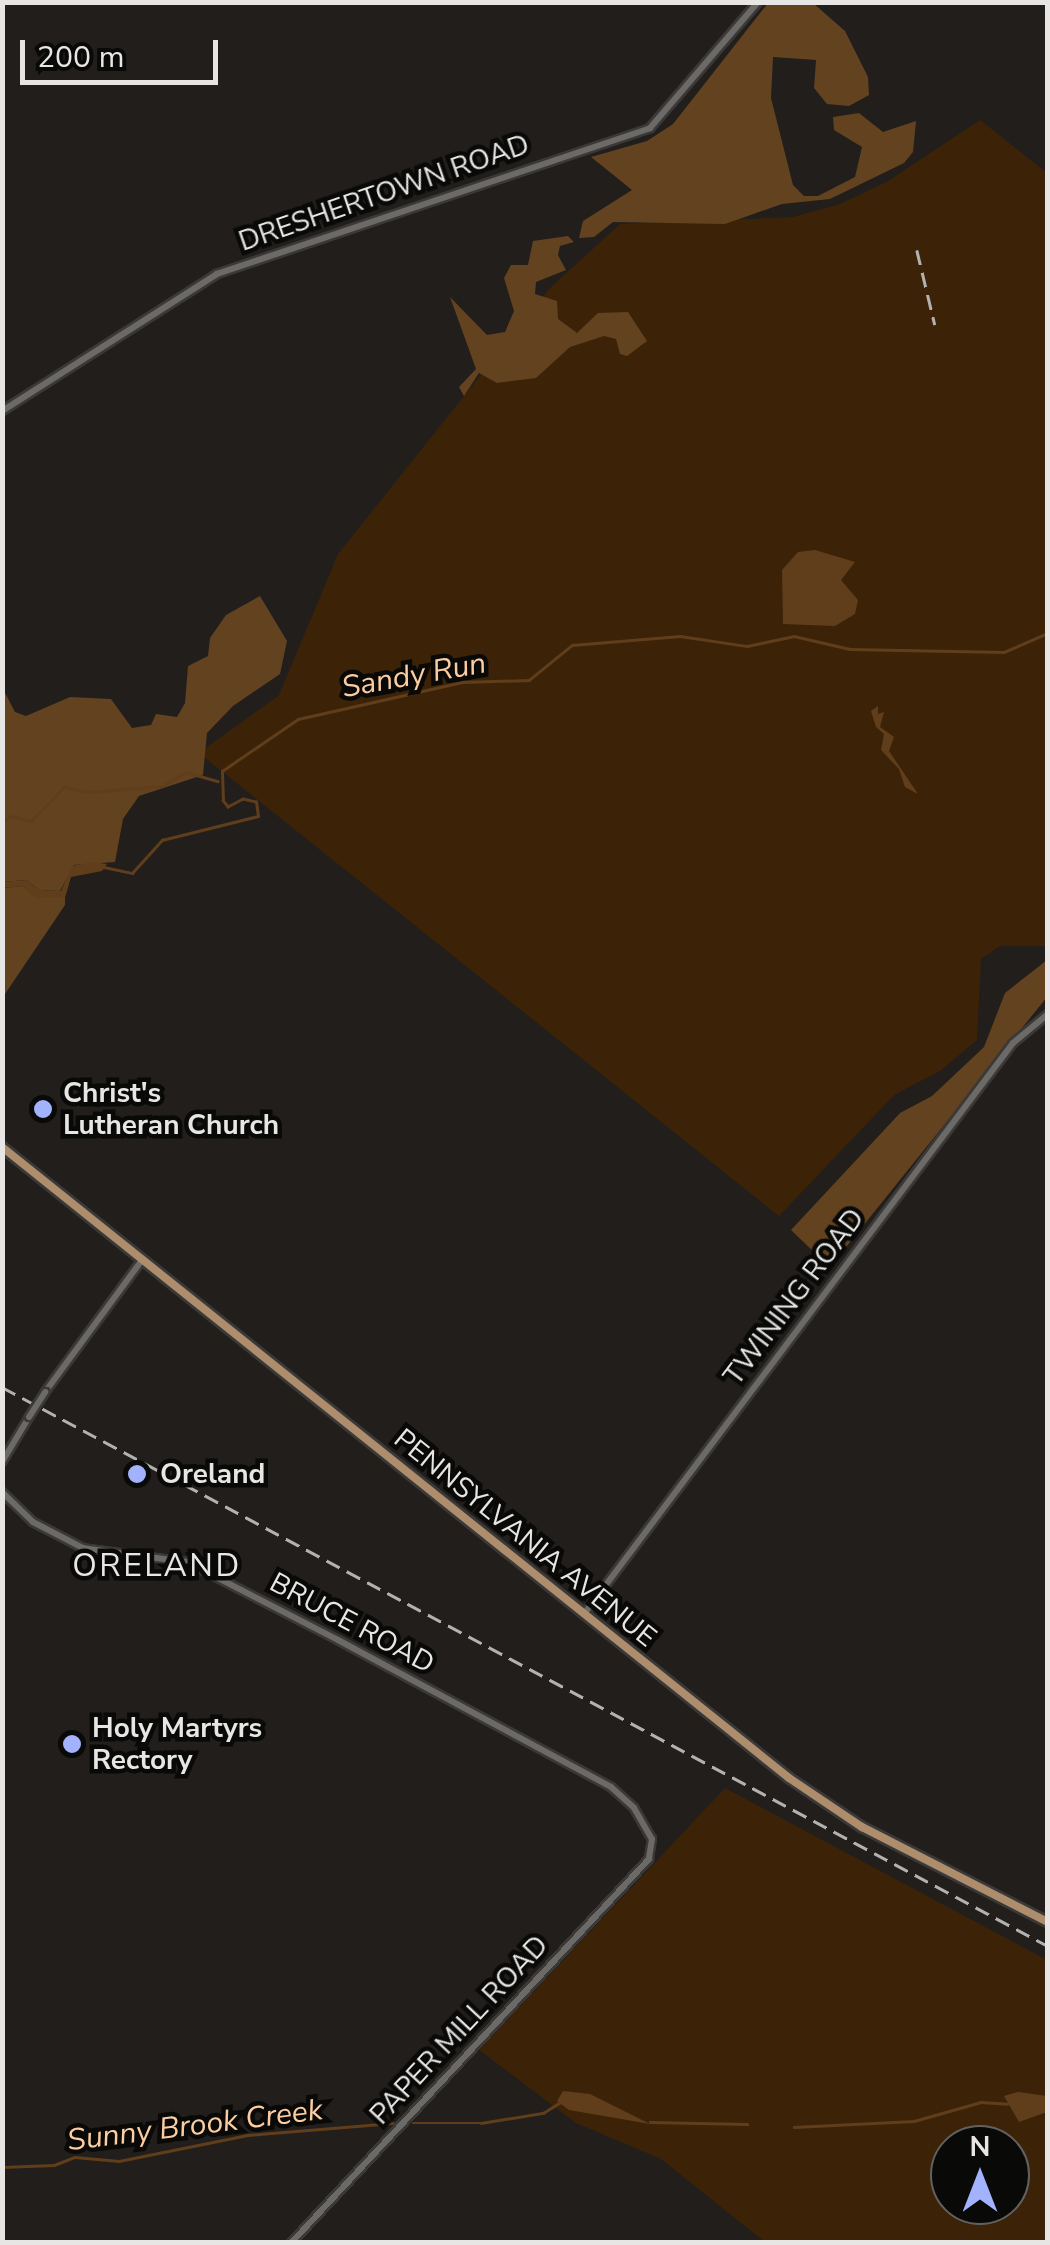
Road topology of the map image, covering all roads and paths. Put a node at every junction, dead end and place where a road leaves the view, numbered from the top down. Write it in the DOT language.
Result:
graph roads {
  1 [pos="758,2"];
  2 [pos="2,411"];
  3 [pos="1048,1014"];
  4 [pos="2,1148"];
  5 [pos="142,1260"];
  6 [pos="2,1462"];
  7 [pos="3,1491"];
  8 [pos="584,1614"];
  9 [pos="653,1845"];
  10 [pos="1048,1922"];
  11 [pos="292,2242"];
  1 -- 2 [label="street, DRESHERTOWN ROAD"];
  3 -- 8 [label="street, TWINING ROAD"];
  4 -- 5 [label="main road, PENNSYLVANIA AVENUE"];
  5 -- 6 [label="street, bridge"];
  5 -- 8 [label="main road, PENNSYLVANIA AVENUE"];
  7 -- 9 [label="street, BRUCE ROAD"];
  8 -- 10 [label="main road, PENNSYLVANIA AVENUE"];
  9 -- 11 [label="street, PAPER MILL ROAD"];
}
